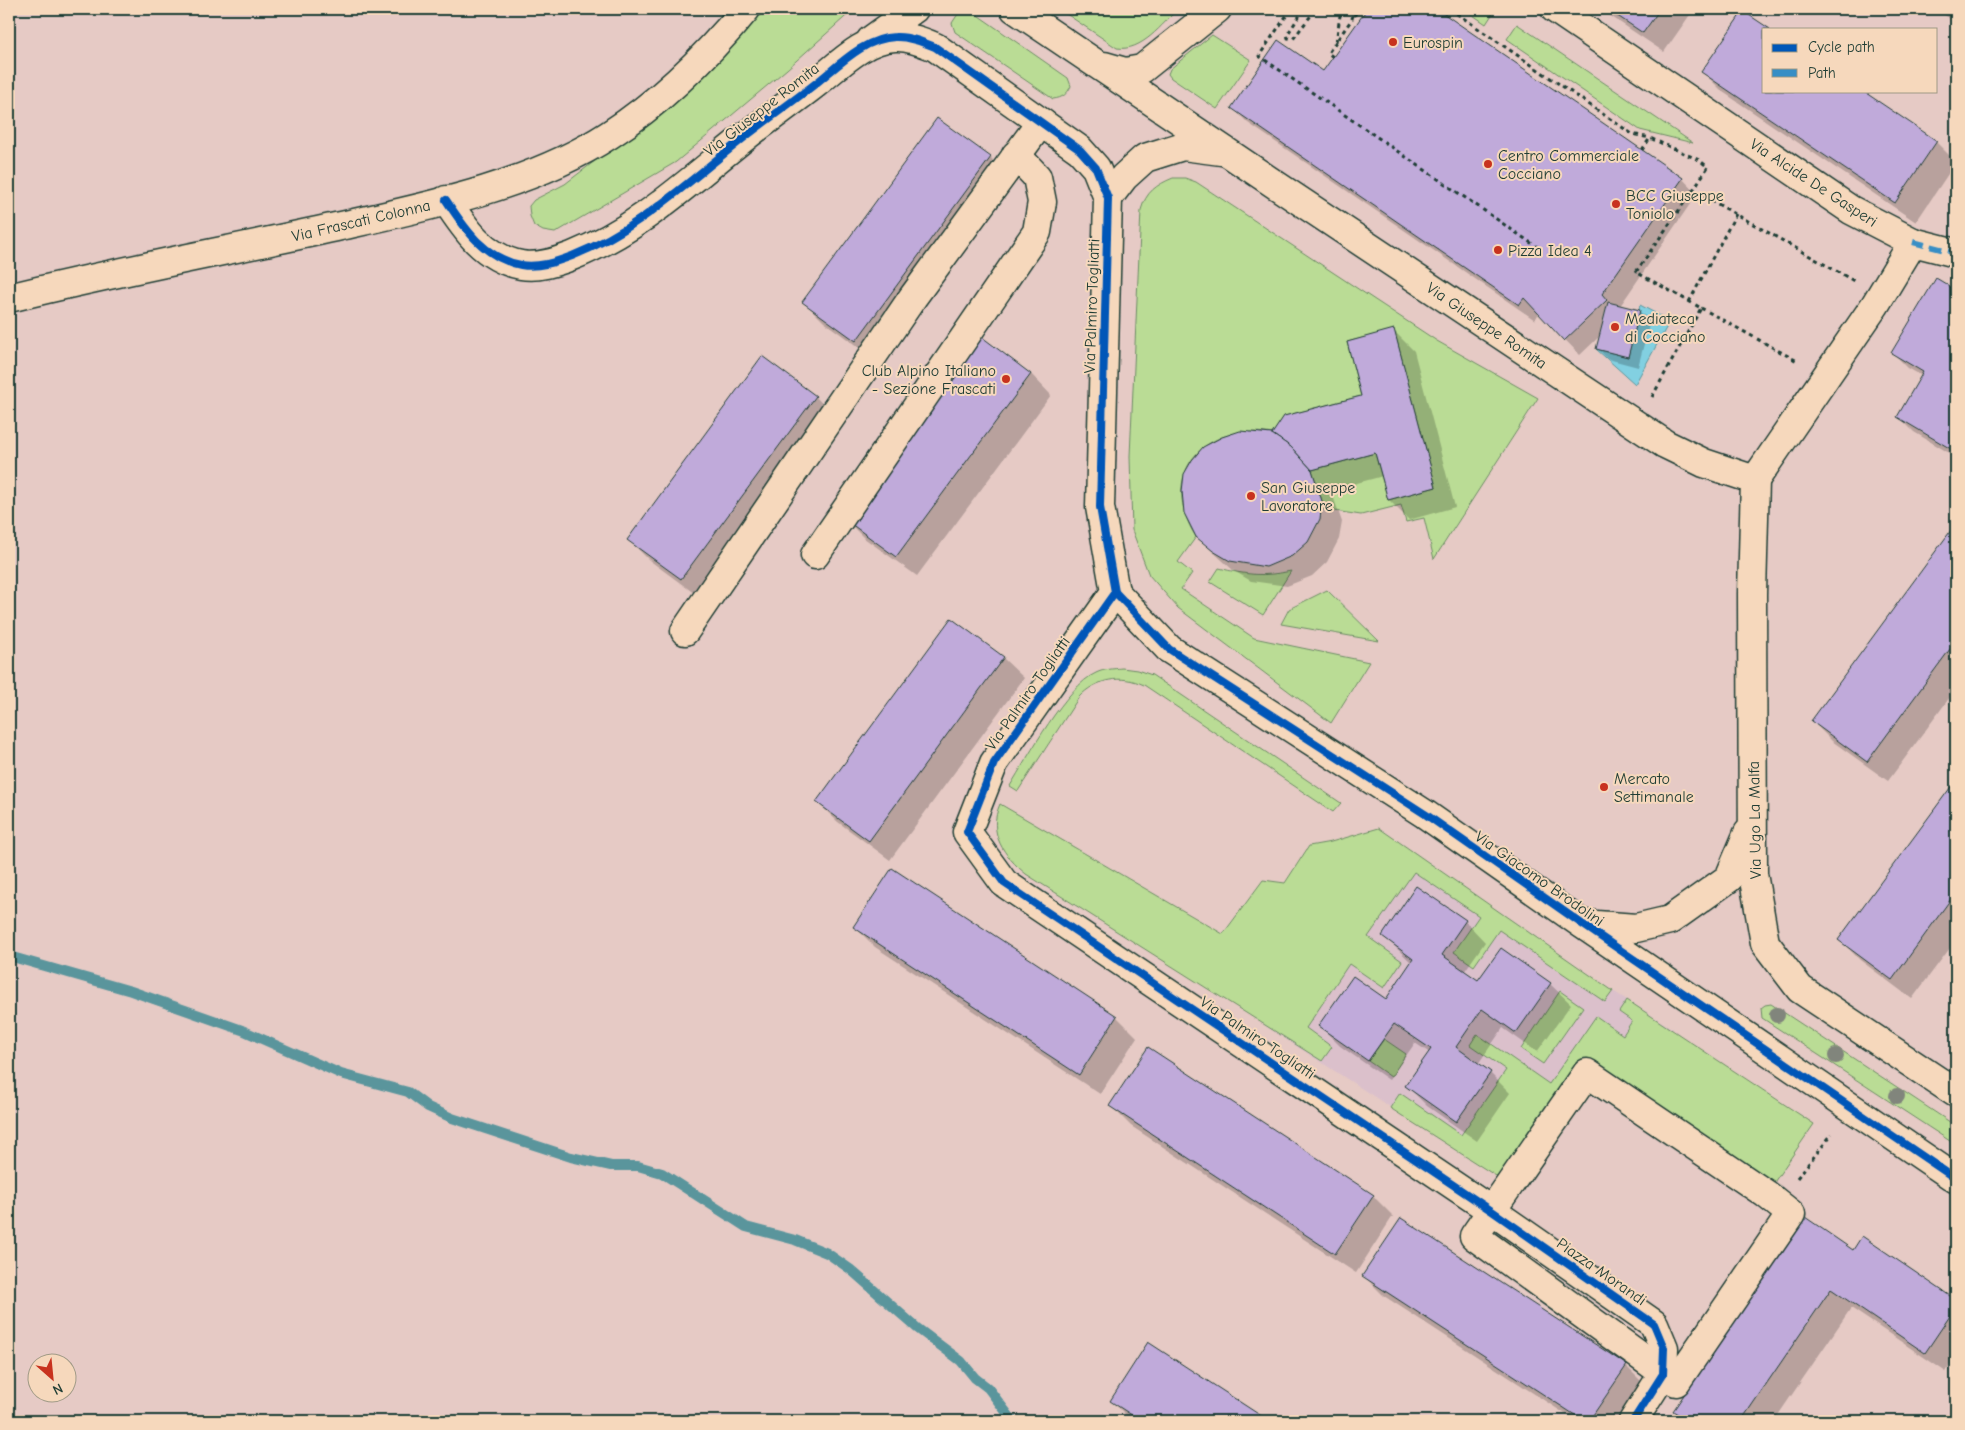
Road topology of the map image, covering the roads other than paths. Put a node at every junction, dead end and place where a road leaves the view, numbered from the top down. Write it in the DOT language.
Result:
graph roads {
  1 [pos="746,9"];
  2 [pos="914,9"];
  3 [pos="1015,9"];
  4 [pos="1217,9"];
  5 [pos="1555,9"];
  6 [pos="867,44"];
  7 [pos="1101,65"];
  8 [pos="1041,122"];
  9 [pos="1227,152"];
  10 [pos="1016,155"];
  11 [pos="1096,168"];
  12 [pos="1108,198"];
  13 [pos="446,200"];
  14 [pos="1913,242"];
  15 [pos="1956,253"];
  16 [pos="9,298"];
  17 [pos="1755,480"];
  18 [pos="816,555"];
  19 [pos="1115,592"];
  20 [pos="685,631"];
  21 [pos="1754,819"];
  22 [pos="1582,924"];
  23 [pos="1956,1093"];
  24 [pos="1956,1179"];
  25 [pos="1492,1211"];
  26 [pos="1663,1374"];
  27 [pos="1633,1421"];
  1 -- 13 [label="street, Via Frascati Colonna"];
  2 -- 6 [label="street, Via Giuseppe Romita"];
  3 -- 7 [label="street, Via Giuseppe Romita"];
  4 -- 7 [label="street"];
  5 -- 14 [label="street, Via Alcide De Gasperi"];
  6 -- 8 [label="street, Via Giuseppe Romita"];
  6 -- 13 [label="street, Via Giuseppe Romita"];
  7 -- 9 [label="street, Via Giuseppe Romita"];
  8 -- 10 [label="street"];
  8 -- 11 [label="street, Via Giuseppe Romita"];
  9 -- 12 [label="street, Via Giuseppe Romita"];
  9 -- 17 [label="street, Via Giuseppe Romita"];
  10 -- 18 [label="street"];
  10 -- 20 [label="street"];
  11 -- 12 [label="street, Via Palmiro Togliatti"];
  12 -- 19 [label="street, Via Palmiro Togliatti"];
  13 -- 16 [label="street, Via Frascati Colonna"];
  14 -- 15 [label="street, Via Alcide De Gasperi"];
  14 -- 17 [label="street"];
  17 -- 21 [label="street, Via Ugo La Malfa"];
  19 -- 22 [label="street, Via Giacomo Brodolini"];
  19 -- 25 [label="street, Via Palmiro Togliatti"];
  21 -- 22 [label="street, Via Giacomo Brodolini"];
  21 -- 23 [label="street, Via Ugo La Malfa"];
  22 -- 24 [label="street, Via Giacomo Brodolini"];
  25 -- 26 [label="street"];
  25 -- 26 [label="street"];
  26 -- 27 [label="street"];
}
